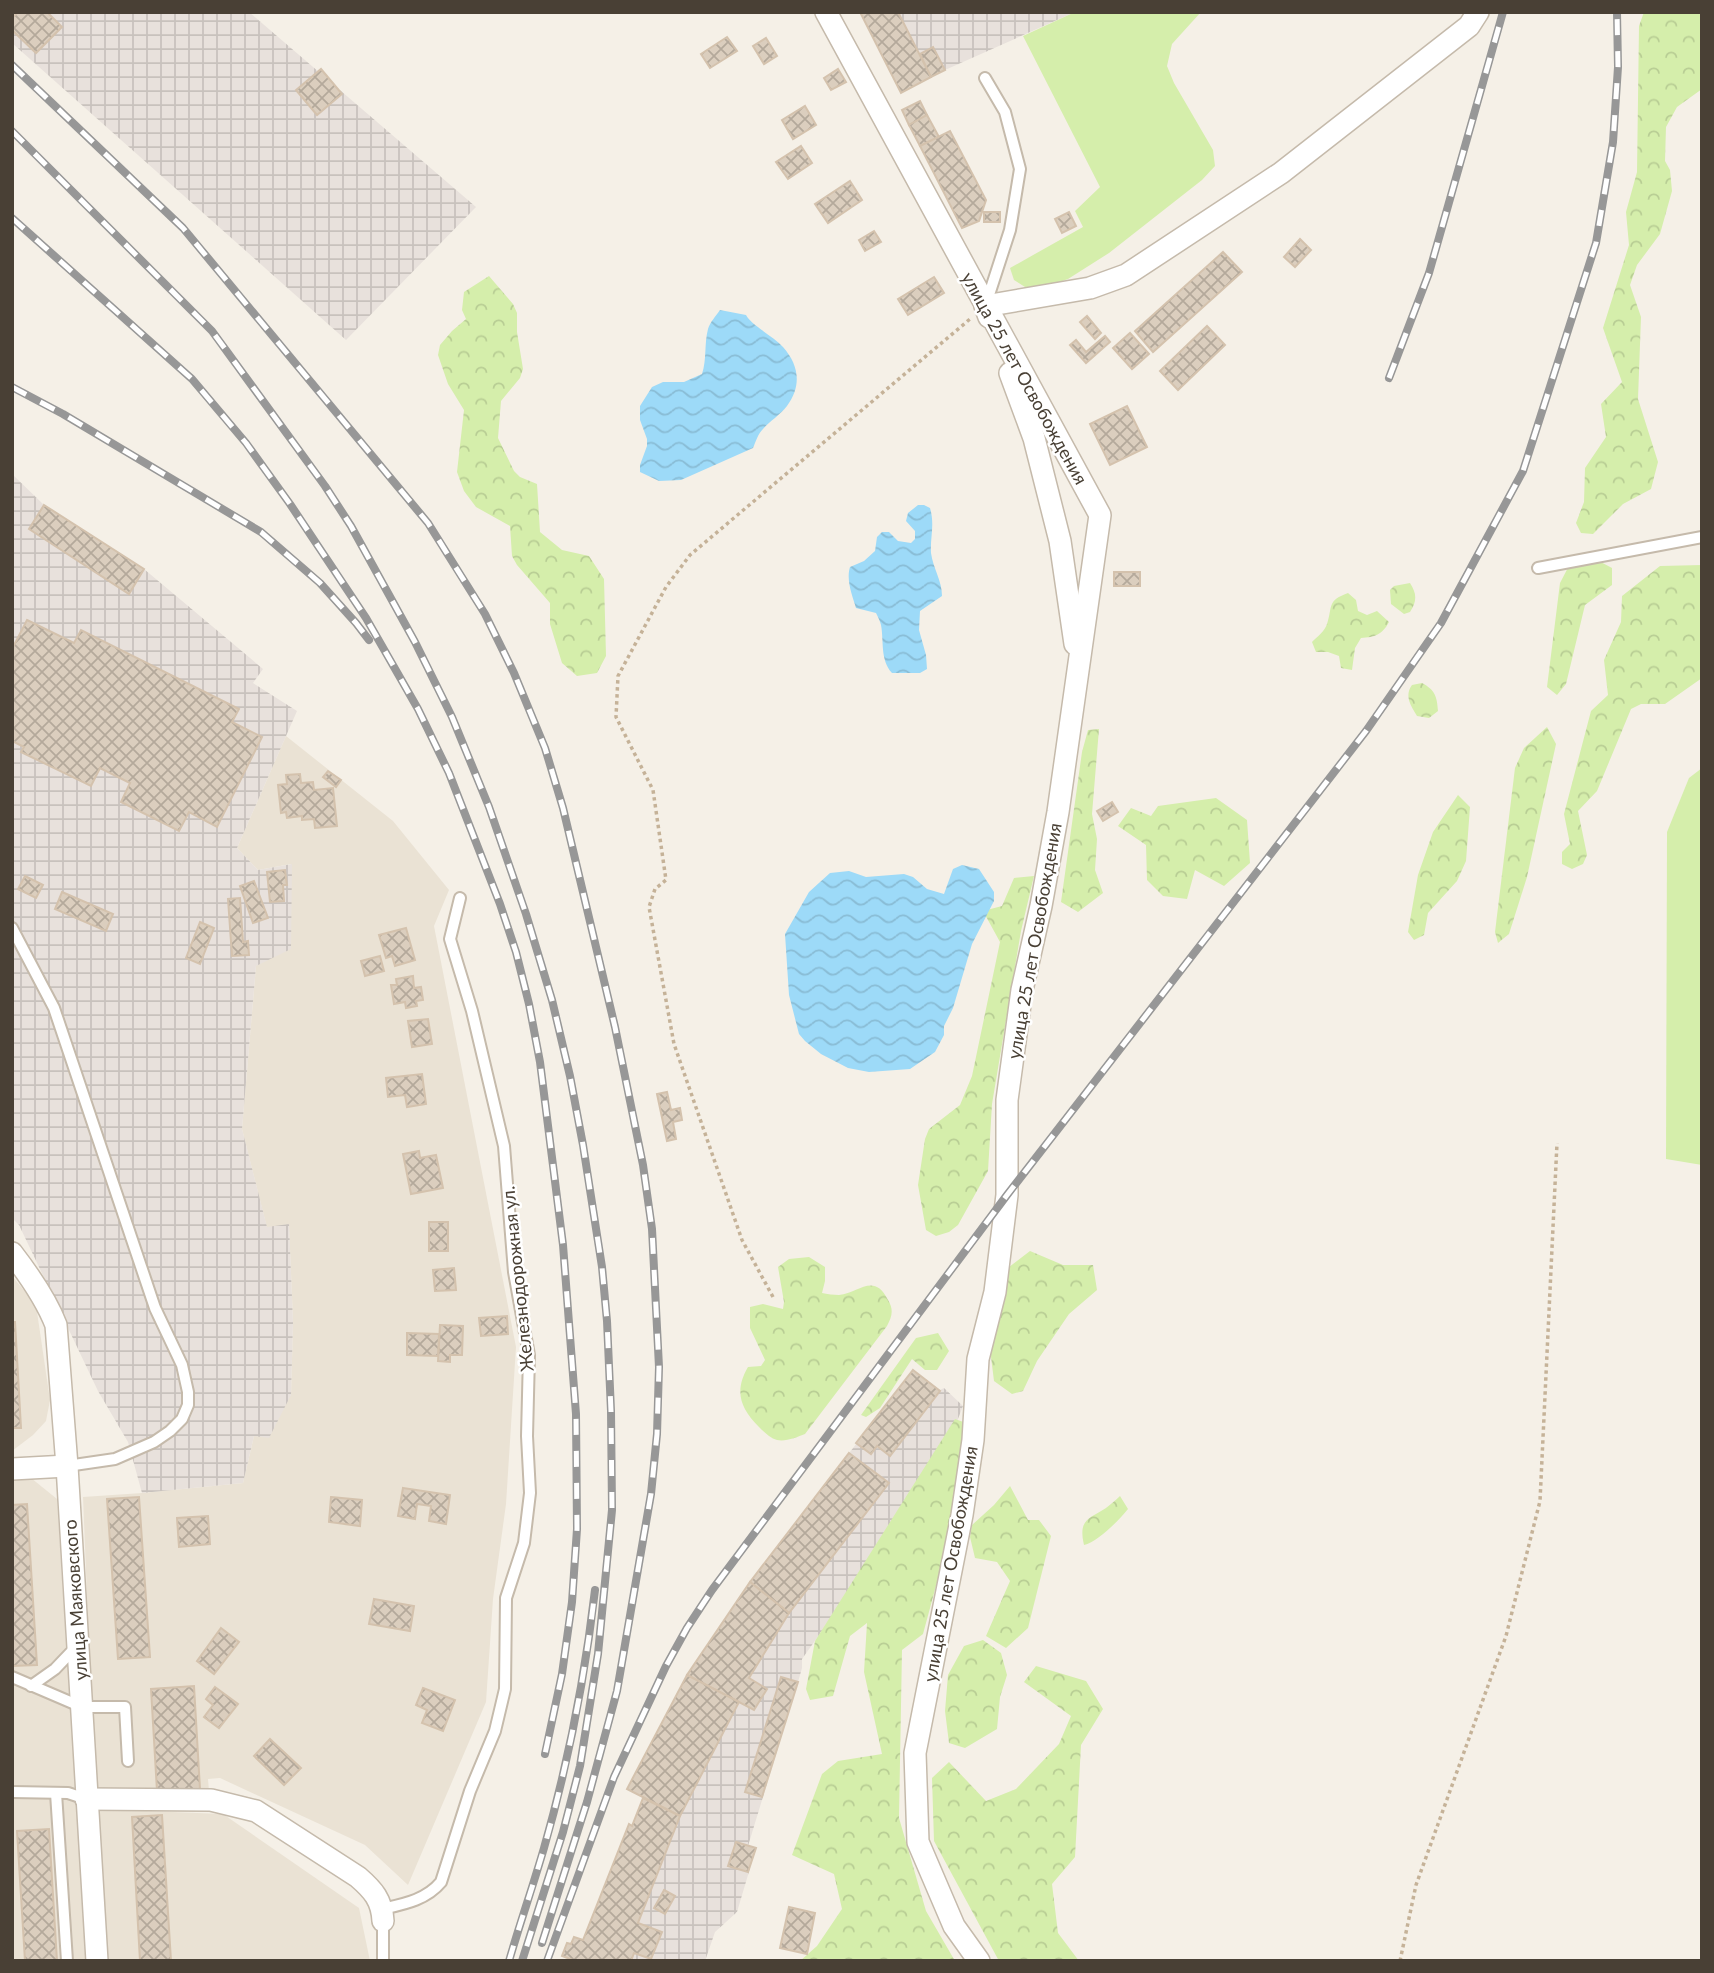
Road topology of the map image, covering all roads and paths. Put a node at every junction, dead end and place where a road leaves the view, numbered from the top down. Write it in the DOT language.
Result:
graph roads {
  1 [pos="826,12"];
  2 [pos="1478,12"];
  3 [pos="985,78"];
  4 [pos="985,306"];
  5 [pos="1702,537"];
  6 [pos="1538,568"];
  7 [pos="1078,671"];
  8 [pos="460,898"];
  9 [pos="12,928"];
  10 [pos="1557,1143"];
  11 [pos="13,1255"];
  12 [pos="773,1297"];
  13 [pos="67,1466"];
  14 [pos="12,1469"];
  15 [pos="78,1645"];
  16 [pos="12,1677"];
  17 [pos="31,1686"];
  18 [pos="82,1707"];
  19 [pos="128,1762"];
  20 [pos="12,1792"];
  21 [pos="56,1793"];
  22 [pos="86,1800"];
  23 [pos="383,1915"];
  24 [pos="67,1961"];
  25 [pos="97,1961"];
  26 [pos="383,1961"];
  27 [pos="979,1961"];
  28 [pos="1400,1961"];
  1 -- 4 [label="street, улица 25 лет Освобождения"];
  2 -- 4 [label="street"];
  3 -- 4 [label="lane"];
  4 -- 7 [label="street"];
  4 -- 7 [label="street, улица 25 лет Освобождения"];
  4 -- 12 [label="path"];
  5 -- 6 [label="lane"];
  7 -- 27 [label="street, улица 25 лет Освобождения"];
  8 -- 23 [label="lane, Железнодорожная ул."];
  9 -- 13 [label="lane"];
  10 -- 28 [label="path"];
  11 -- 13 [label="street, улица Маяковского"];
  13 -- 14 [label="street"];
  13 -- 15 [label="street, улица Маяковского"];
  15 -- 17 [label="lane"];
  15 -- 18 [label="street, улица Маяковского"];
  16 -- 17 [label="lane"];
  17 -- 18 [label="lane"];
  18 -- 19 [label="lane"];
  18 -- 22 [label="street, улица Маяковского"];
  20 -- 21 [label="lane"];
  21 -- 22 [label="lane"];
  21 -- 24 [label="lane"];
  22 -- 23 [label="street"];
  22 -- 25 [label="street, улица Маяковского"];
  23 -- 26 [label="lane"];
}
